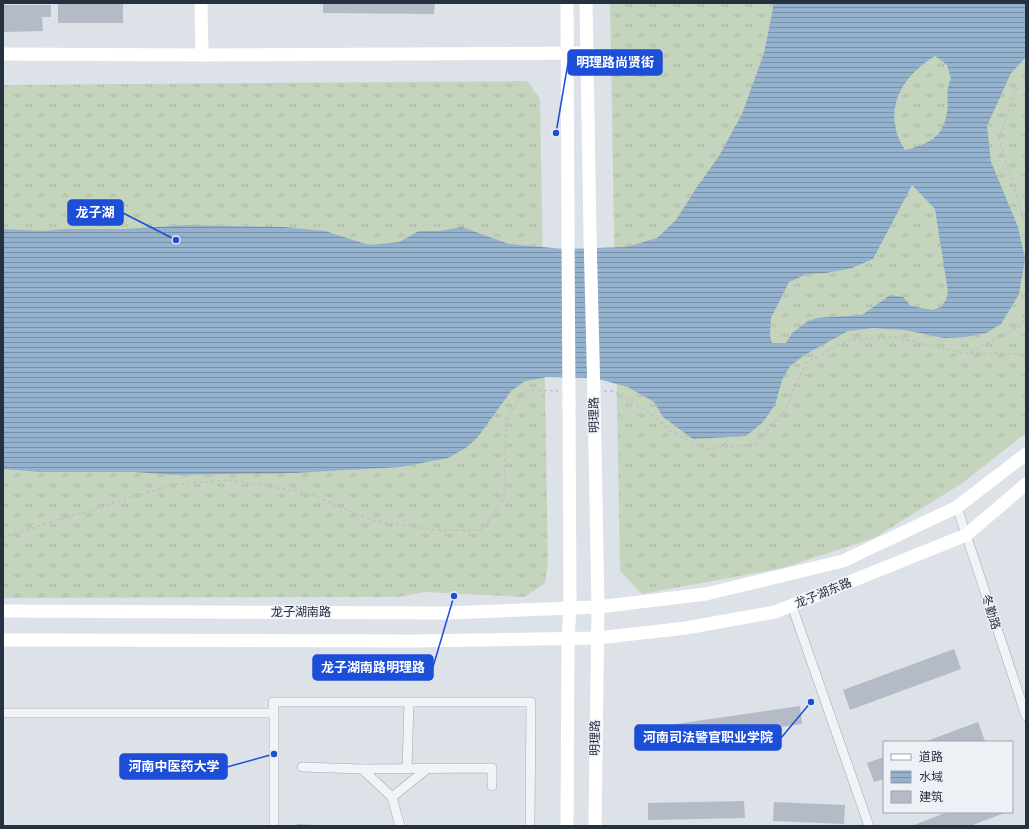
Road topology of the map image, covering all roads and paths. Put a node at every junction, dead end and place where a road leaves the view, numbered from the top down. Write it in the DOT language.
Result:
graph roads {
  1 [pos="201,3"];
  2 [pos="567,3"];
  3 [pos="586,3"];
  4 [pos="568,53"];
  5 [pos="586,53"];
  6 [pos="3,54"];
  7 [pos="202,55"];
  8 [pos="1026,78"];
  9 [pos="1026,227"];
  10 [pos="1026,310"];
  11 [pos="968,353"];
  12 [pos="1026,354"];
  13 [pos="596,394"];
  14 [pos="566,396"];
  15 [pos="1026,454"];
  16 [pos="1026,484"];
  17 [pos="957,507"];
  18 [pos="966,535"];
  19 [pos="3,538"];
  20 [pos="792,606"];
  21 [pos="598,607"];
  22 [pos="570,608"];
  23 [pos="3,611"];
  24 [pos="596,638"];
  25 [pos="568,639"];
  26 [pos="3,640"];
  27 [pos="409,702"];
  28 [pos="3,713"];
  29 [pos="274,713"];
  30 [pos="1026,716"];
  31 [pos="302,767"];
  32 [pos="427,768"];
  33 [pos="362,769"];
  34 [pos="407,769"];
  35 [pos="492,786"];
  36 [pos="392,797"];
  37 [pos="274,826"];
  38 [pos="400,826"];
  39 [pos="530,826"];
  40 [pos="567,826"];
  41 [pos="594,826"];
  42 [pos="869,826"];
  1 -- 7 [label="street"];
  2 -- 4 [label="street, 明理路"];
  3 -- 5 [label="street, 明理路"];
  4 -- 5 [label="street"];
  4 -- 7 [label="street"];
  4 -- 14 [label="street, 明理路, bridge"];
  5 -- 13 [label="street, 明理路, bridge"];
  6 -- 7 [label="street"];
  8 -- 9 [label="path"];
  10 -- 11 [label="path"];
  11 -- 12 [label="path"];
  11 -- 13 [label="path"];
  13 -- 21 [label="street, 明理路"];
  14 -- 19 [label="path"];
  14 -- 22 [label="street, 明理路"];
  15 -- 17 [label="street, 龙子湖东路"];
  16 -- 18 [label="street, 龙子湖东路"];
  17 -- 18 [label="street, 冬勤路"];
  17 -- 21 [label="street, 龙子湖东路"];
  18 -- 20 [label="street, 龙子湖东路"];
  18 -- 30 [label="street, 冬勤路"];
  20 -- 24 [label="street, 龙子湖东路"];
  20 -- 42 [label="street"];
  21 -- 22 [label="street, 龙子湖南路"];
  21 -- 24 [label="street, 明理路"];
  22 -- 23 [label="street, 龙子湖南路"];
  22 -- 25 [label="street, 明理路"];
  24 -- 25 [label="street"];
  24 -- 41 [label="street, 明理路"];
  25 -- 26 [label="street"];
  25 -- 40 [label="street, 明理路"];
  27 -- 29 [label="street"];
  27 -- 34 [label="street"];
  27 -- 39 [label="street"];
  28 -- 29 [label="street"];
  29 -- 37 [label="street"];
  31 -- 33 [label="street"];
  32 -- 34 [label="street"];
  32 -- 35 [label="street"];
  32 -- 36 [label="street"];
  33 -- 34 [label="street"];
  33 -- 36 [label="street"];
  36 -- 38 [label="street"];
}
